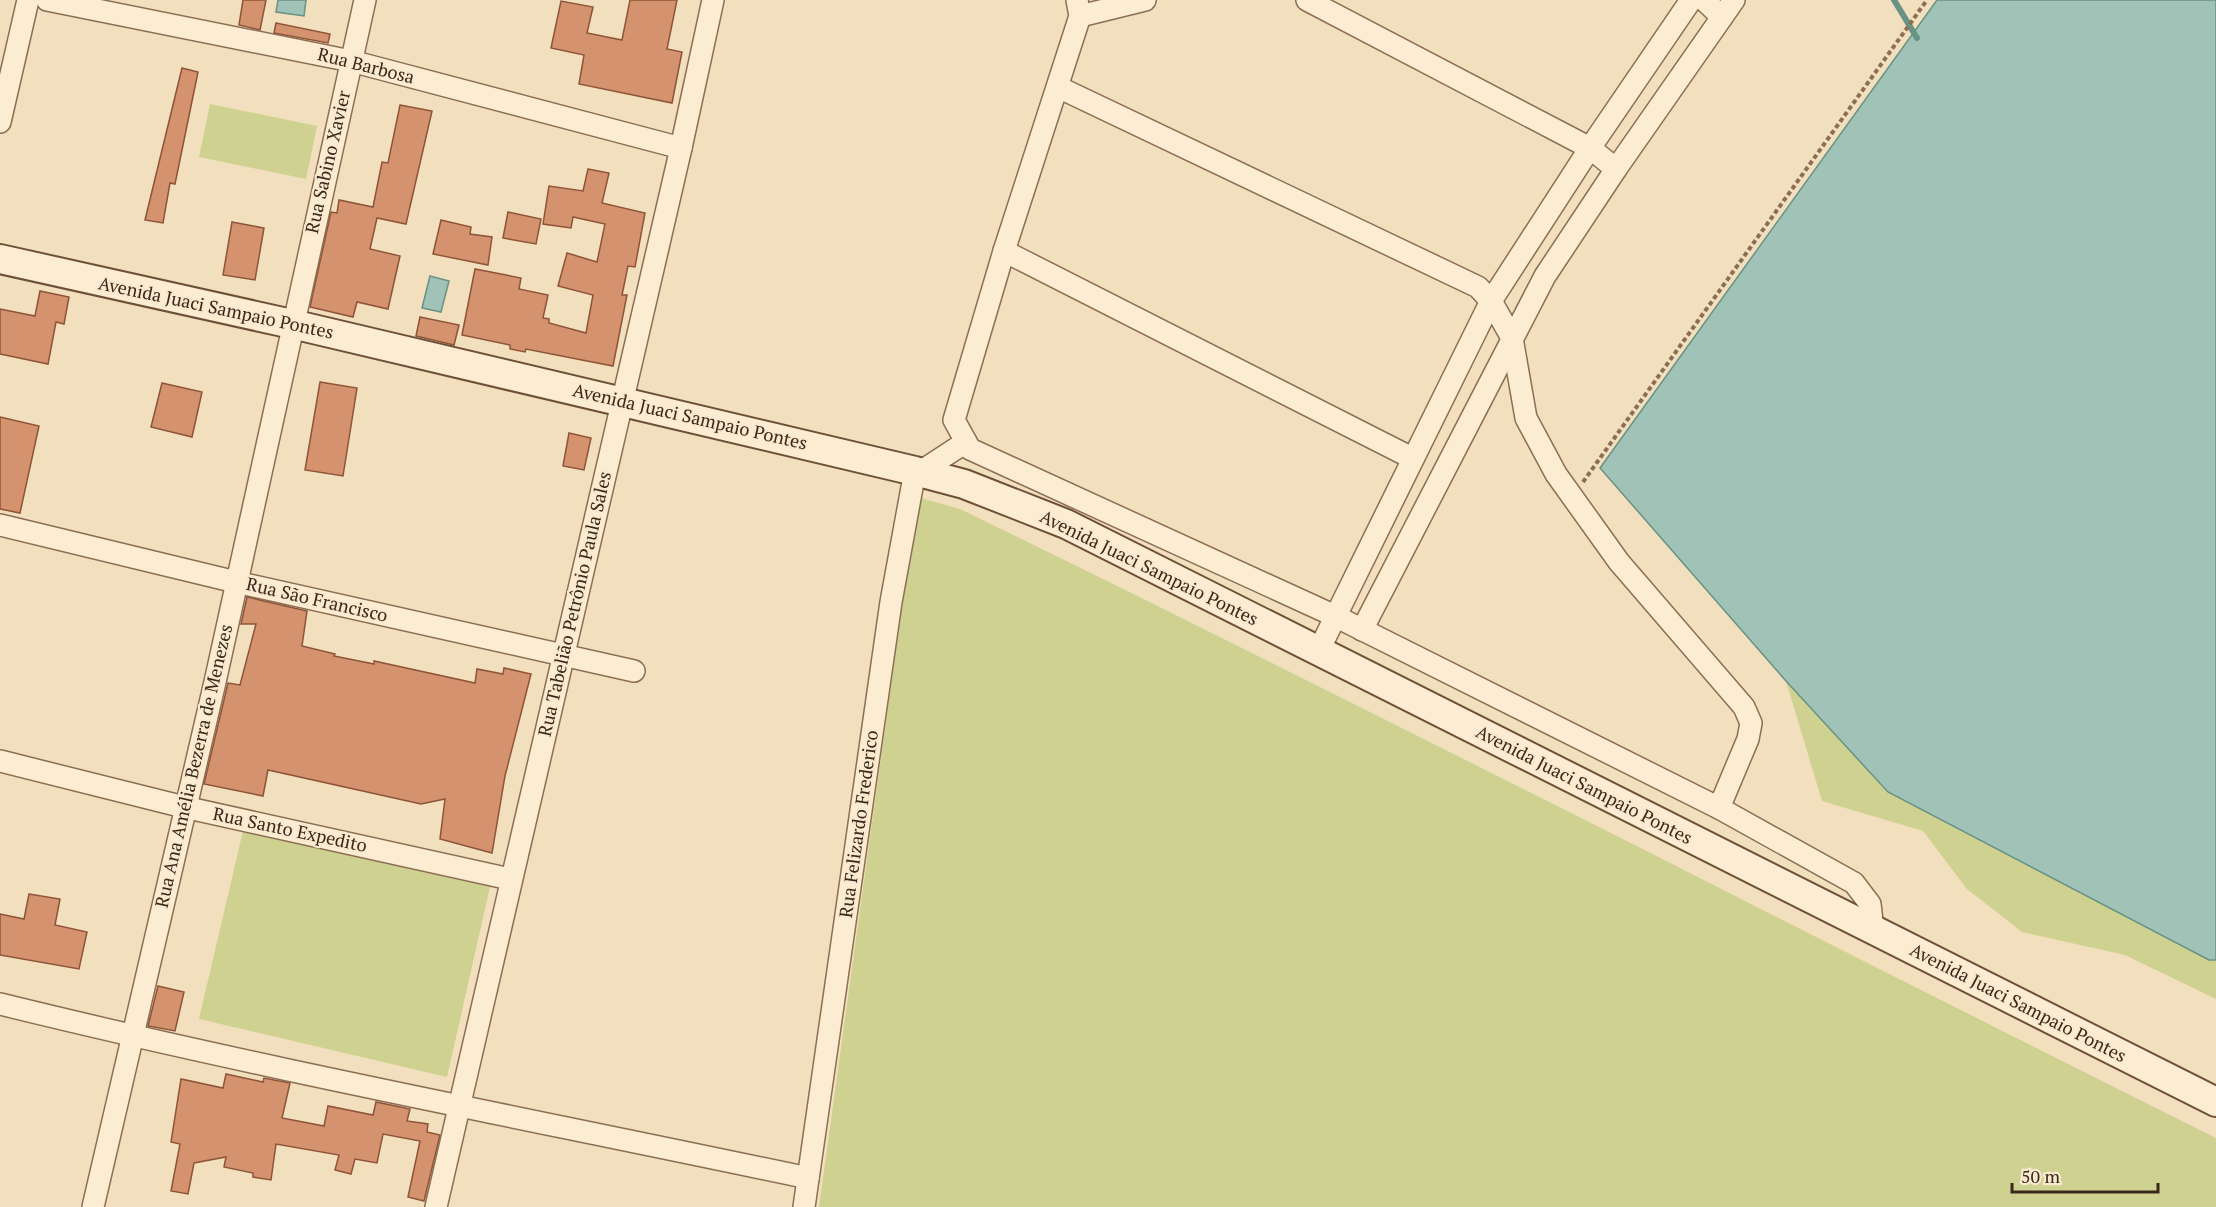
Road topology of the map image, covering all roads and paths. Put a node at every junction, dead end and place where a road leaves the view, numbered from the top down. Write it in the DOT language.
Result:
graph roads {
  1 [pos="28,0"];
  2 [pos="47,0"];
  3 [pos="365,0"];
  4 [pos="713,0"];
  5 [pos="1145,0"];
  6 [pos="1307,0"];
  7 [pos="1691,0"];
  8 [pos="1704,0"];
  9 [pos="1927,0"];
  10 [pos="1079,8"];
  11 [pos="1728,8"];
  12 [pos="351,61"];
  13 [pos="1058,87"];
  14 [pos="0,122"];
  15 [pos="681,148"];
  16 [pos="1590,148"];
  17 [pos="1616,169"];
  18 [pos="1004,251"];
  19 [pos="0,259"];
  20 [pos="1491,301"];
  21 [pos="292,324"];
  22 [pos="1512,338"];
  23 [pos="622,400"];
  24 [pos="966,442"];
  25 [pos="1412,458"];
  26 [pos="918,471"];
  27 [pos="1572,497"];
  28 [pos="0,525"];
  29 [pos="236,582"];
  30 [pos="1335,616"];
  31 [pos="1362,630"];
  32 [pos="1318,652"];
  33 [pos="562,655"];
  34 [pos="634,671"];
  35 [pos="0,761"];
  36 [pos="184,807"];
  37 [pos="1719,808"];
  38 [pos="510,879"];
  39 [pos="1873,930"];
  40 [pos="0,1004"];
  41 [pos="132,1036"];
  42 [pos="2216,1102"];
  43 [pos="459,1104"];
  44 [pos="808,1178"];
  45 [pos="93,1207"];
  46 [pos="436,1207"];
  47 [pos="804,1207"];
  1 -- 14 [label="street"];
  2 -- 12 [label="street, Rua Barbosa"];
  3 -- 12 [label="street, Rua Sabino Xavier"];
  4 -- 15 [label="street, Rua Tabelião Petrônio Paula Sales"];
  5 -- 10 [label="street"];
  6 -- 16 [label="street"];
  7 -- 16 [label="street"];
  8 -- 11 [label="street"];
  9 -- 27 [label="path"];
  10 -- 13 [label="street"];
  11 -- 17 [label="street"];
  12 -- 15 [label="street, Rua Barbosa"];
  12 -- 21 [label="street, Rua Sabino Xavier"];
  13 -- 18 [label="street"];
  13 -- 20 [label="street"];
  15 -- 23 [label="street, Rua Tabelião Petrônio Paula Sales"];
  16 -- 17 [label="street"];
  16 -- 20 [label="street"];
  17 -- 22 [label="street"];
  18 -- 24 [label="street"];
  18 -- 25 [label="street"];
  19 -- 21 [label="main road, Avenida Juaci Sampaio Pontes"];
  20 -- 22 [label="street"];
  20 -- 25 [label="street"];
  21 -- 23 [label="main road, Avenida Juaci Sampaio Pontes"];
  21 -- 29 [label="street, Rua Ana Amélia Bezerra de Menezes"];
  22 -- 27 [label="street"];
  22 -- 31 [label="street"];
  23 -- 26 [label="main road, Avenida Juaci Sampaio Pontes"];
  23 -- 33 [label="street, Rua Tabelião Petrônio Paula Sales"];
  24 -- 26 [label="street"];
  24 -- 30 [label="street"];
  25 -- 30 [label="street"];
  26 -- 32 [label="main road, Avenida Juaci Sampaio Pontes"];
  26 -- 44 [label="street, Rua Felizardo Frederico"];
  27 -- 37 [label="street"];
  28 -- 29 [label="street, Rua São Francisco"];
  29 -- 33 [label="street, Rua São Francisco"];
  29 -- 36 [label="street, Rua Ana Amélia Bezerra de Menezes"];
  30 -- 31 [label="street"];
  30 -- 32 [label="street"];
  31 -- 37 [label="street"];
  32 -- 39 [label="main road, Avenida Juaci Sampaio Pontes"];
  33 -- 34 [label="street, Rua São Francisco"];
  33 -- 38 [label="street, Rua Tabelião Petrônio Paula Sales"];
  35 -- 36 [label="street, Rua Santo Expedito"];
  36 -- 38 [label="street, Rua Santo Expedito"];
  36 -- 41 [label="street, Rua Ana Amélia Bezerra de Menezes"];
  37 -- 39 [label="street"];
  38 -- 43 [label="street, Rua Tabelião Petrônio Paula Sales"];
  39 -- 42 [label="main road, Avenida Juaci Sampaio Pontes"];
  40 -- 41 [label="street"];
  41 -- 43 [label="street"];
  41 -- 45 [label="street, Rua Ana Amélia Bezerra de Menezes"];
  43 -- 44 [label="street"];
  43 -- 46 [label="street, Rua Tabelião Petrônio Paula Sales"];
  44 -- 47 [label="street, Rua Felizardo Frederico"];
}
